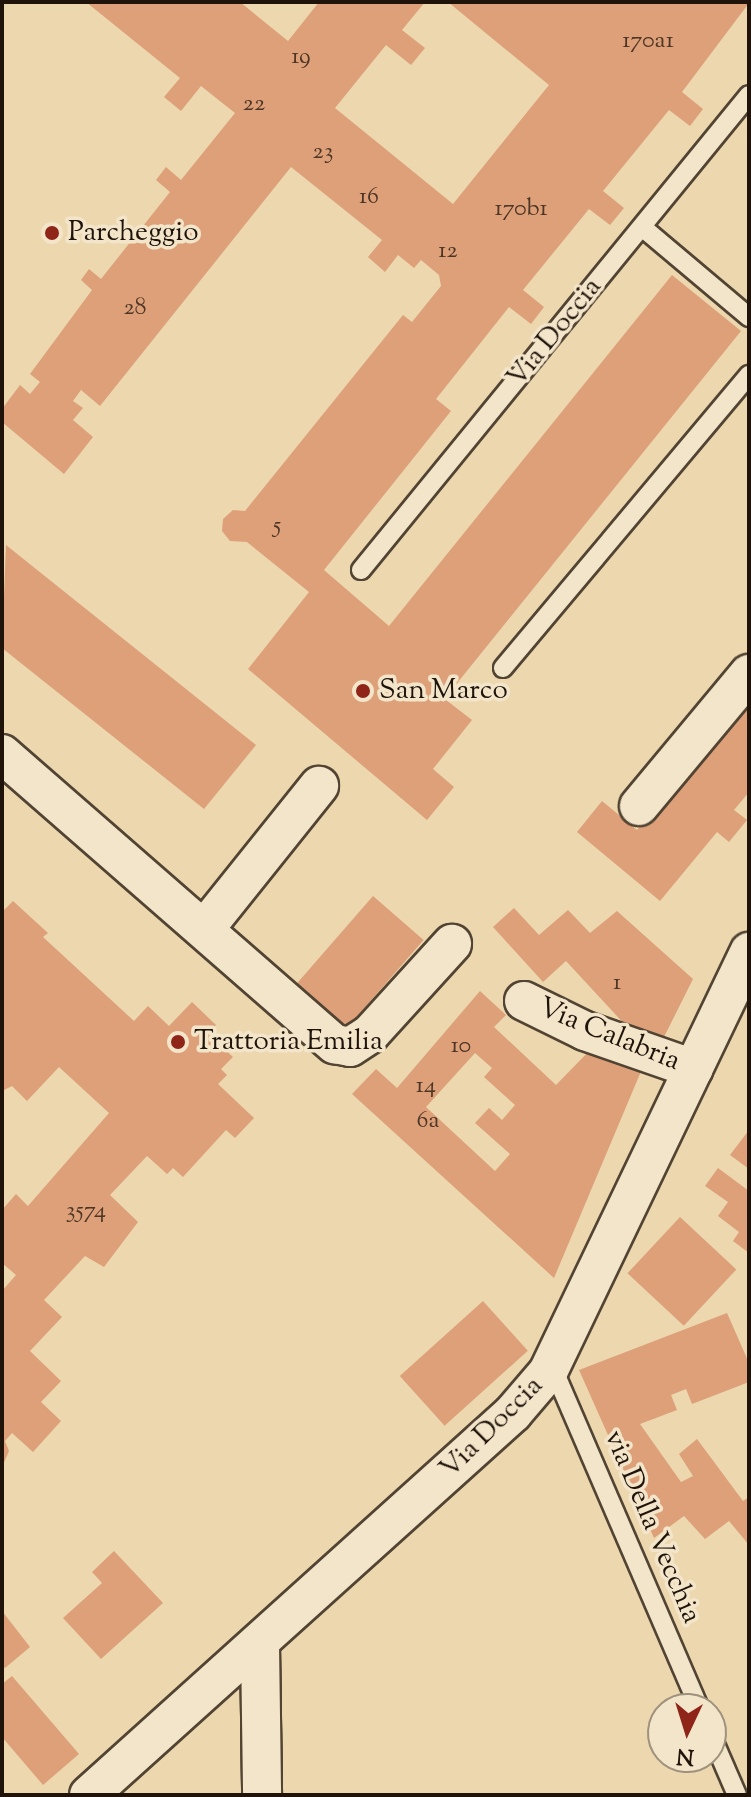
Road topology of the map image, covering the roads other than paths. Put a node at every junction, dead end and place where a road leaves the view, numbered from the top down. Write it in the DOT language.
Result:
graph roads {
  1 [pos="749,95"];
  2 [pos="642,227"];
  3 [pos="749,317"];
  4 [pos="749,375"];
  5 [pos="361,570"];
  6 [pos="503,668"];
  7 [pos="749,674"];
  8 [pos="2,754"];
  9 [pos="319,786"];
  10 [pos="639,806"];
  11 [pos="206,927"];
  12 [pos="452,944"];
  13 [pos="749,952"];
  14 [pos="524,1001"];
  15 [pos="694,1069"];
  16 [pos="552,1366"];
  17 [pos="260,1645"];
  18 [pos="693,1693"];
  19 [pos="727,1772"];
  20 [pos="89,1795"];
  21 [pos="262,1795"];
  22 [pos="737,1795"];
  1 -- 2 [label="lane, Via Doccia"];
  2 -- 3 [label="lane"];
  2 -- 5 [label="lane, Via Doccia"];
  4 -- 6 [label="lane"];
  7 -- 10 [label="street"];
  8 -- 11 [label="street"];
  9 -- 11 [label="street"];
  11 -- 12 [label="street"];
  13 -- 15 [label="street, Via Doccia"];
  14 -- 15 [label="street, Via Calabria"];
  15 -- 16 [label="street, Via Doccia"];
  16 -- 17 [label="street, Via Doccia"];
  16 -- 18 [label="lane, via Della Vecchia"];
  17 -- 20 [label="street, Via Doccia"];
  17 -- 21 [label="street"];
  19 -- 22 [label="lane"];
}
